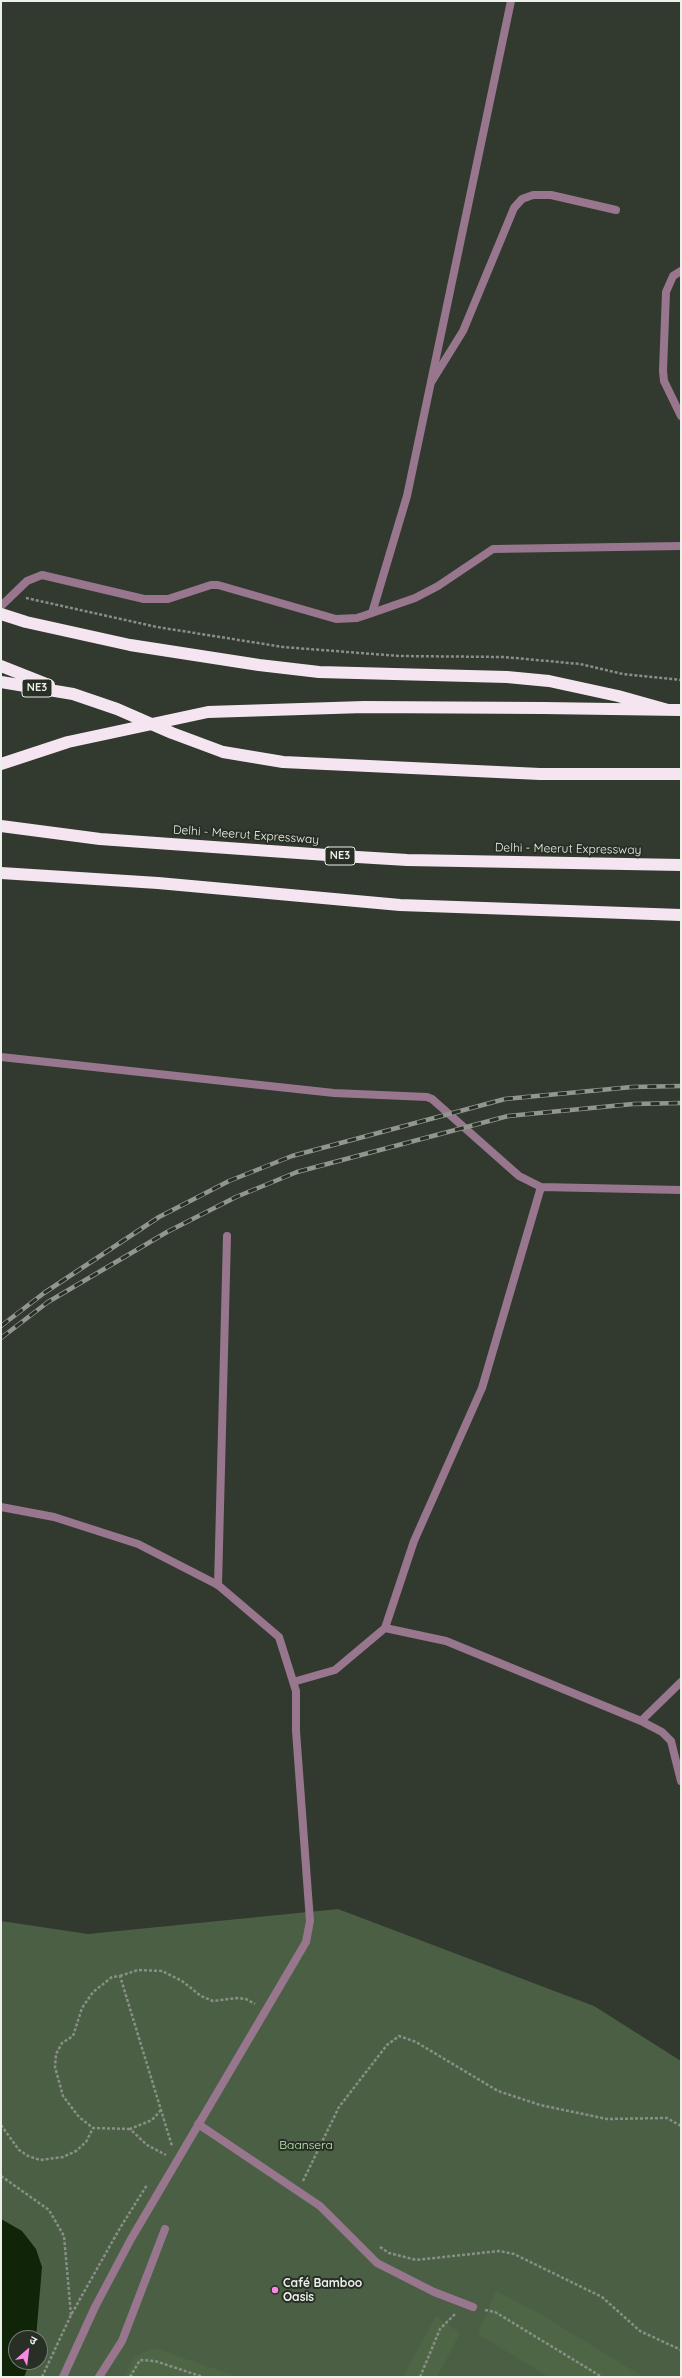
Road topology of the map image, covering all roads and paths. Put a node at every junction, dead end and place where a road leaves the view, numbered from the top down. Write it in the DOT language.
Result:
graph roads {
  1 [pos="511,1"];
  2 [pos="616,210"];
  3 [pos="681,271"];
  4 [pos="429,386"];
  5 [pos="681,416"];
  6 [pos="681,546"];
  7 [pos="13,595"];
  8 [pos="1,606"];
  9 [pos="372,613"];
  10 [pos="1,614"];
  11 [pos="1,666"];
  12 [pos="681,680"];
  13 [pos="1,682"];
  14 [pos="73,694"];
  15 [pos="668,710"];
  16 [pos="681,710"];
  17 [pos="1,764"];
  18 [pos="681,774"];
  19 [pos="1,826"];
  20 [pos="681,865"];
  21 [pos="1,873"];
  22 [pos="681,915"];
  23 [pos="1,1058"];
  24 [pos="541,1187"];
  25 [pos="681,1190"];
  26 [pos="227,1236"];
  27 [pos="1,1507"];
  28 [pos="218,1585"];
  29 [pos="384,1628"];
  30 [pos="293,1682"];
  31 [pos="681,1682"];
  32 [pos="641,1721"];
  33 [pos="681,1781"];
  34 [pos="120,1976"];
  35 [pos="266,2010"];
  36 [pos="161,2110"];
  37 [pos="198,2124"];
  38 [pos="1,2126"];
  39 [pos="681,2126"];
  40 [pos="93,2128"];
  41 [pos="130,2129"];
  42 [pos="174,2152"];
  43 [pos="165,2162"];
  44 [pos="1,2176"];
  45 [pos="152,2180"];
  46 [pos="298,2191"];
  47 [pos="165,2229"];
  48 [pos="376,2244"];
  49 [pos="473,2307"];
  50 [pos="71,2315"];
  51 [pos="681,2350"];
  52 [pos="42,2377"];
  53 [pos="63,2377"];
  54 [pos="99,2377"];
  55 [pos="130,2377"];
  56 [pos="203,2377"];
  57 [pos="420,2377"];
  58 [pos="602,2377"];
  1 -- 4 [label="street"];
  2 -- 4 [label="street"];
  3 -- 5 [label="street"];
  4 -- 9 [label="street"];
  6 -- 9 [label="street"];
  7 -- 8 [label="street"];
  7 -- 9 [label="street"];
  7 -- 12 [label="path"];
  10 -- 15 [label="highway"];
  11 -- 14 [label="highway"];
  13 -- 14 [label="highway, NE3"];
  14 -- 18 [label="highway, NE3"];
  15 -- 16 [label="highway"];
  15 -- 17 [label="highway, bridge"];
  19 -- 20 [label="highway, Delhi - Meerut Expressway / NE3"];
  21 -- 22 [label="highway"];
  23 -- 24 [label="street"];
  24 -- 25 [label="street"];
  24 -- 29 [label="street"];
  26 -- 28 [label="street"];
  27 -- 28 [label="street"];
  28 -- 30 [label="street"];
  29 -- 30 [label="street"];
  29 -- 32 [label="street"];
  30 -- 35 [label="street"];
  31 -- 32 [label="street"];
  32 -- 33 [label="street"];
  34 -- 35 [label="path"];
  34 -- 36 [label="path"];
  34 -- 40 [label="path"];
  35 -- 37 [label="street"];
  36 -- 41 [label="path"];
  36 -- 42 [label="path"];
  37 -- 46 [label="street"];
  37 -- 53 [label="street"];
  38 -- 40 [label="path"];
  39 -- 46 [label="path"];
  40 -- 41 [label="path"];
  41 -- 43 [label="path"];
  44 -- 50 [label="path"];
  45 -- 50 [label="path"];
  46 -- 49 [label="street"];
  47 -- 54 [label="street"];
  48 -- 51 [label="path"];
  49 -- 57 [label="path"];
  49 -- 58 [label="path"];
  50 -- 52 [label="path"];
  55 -- 56 [label="path"];
}
